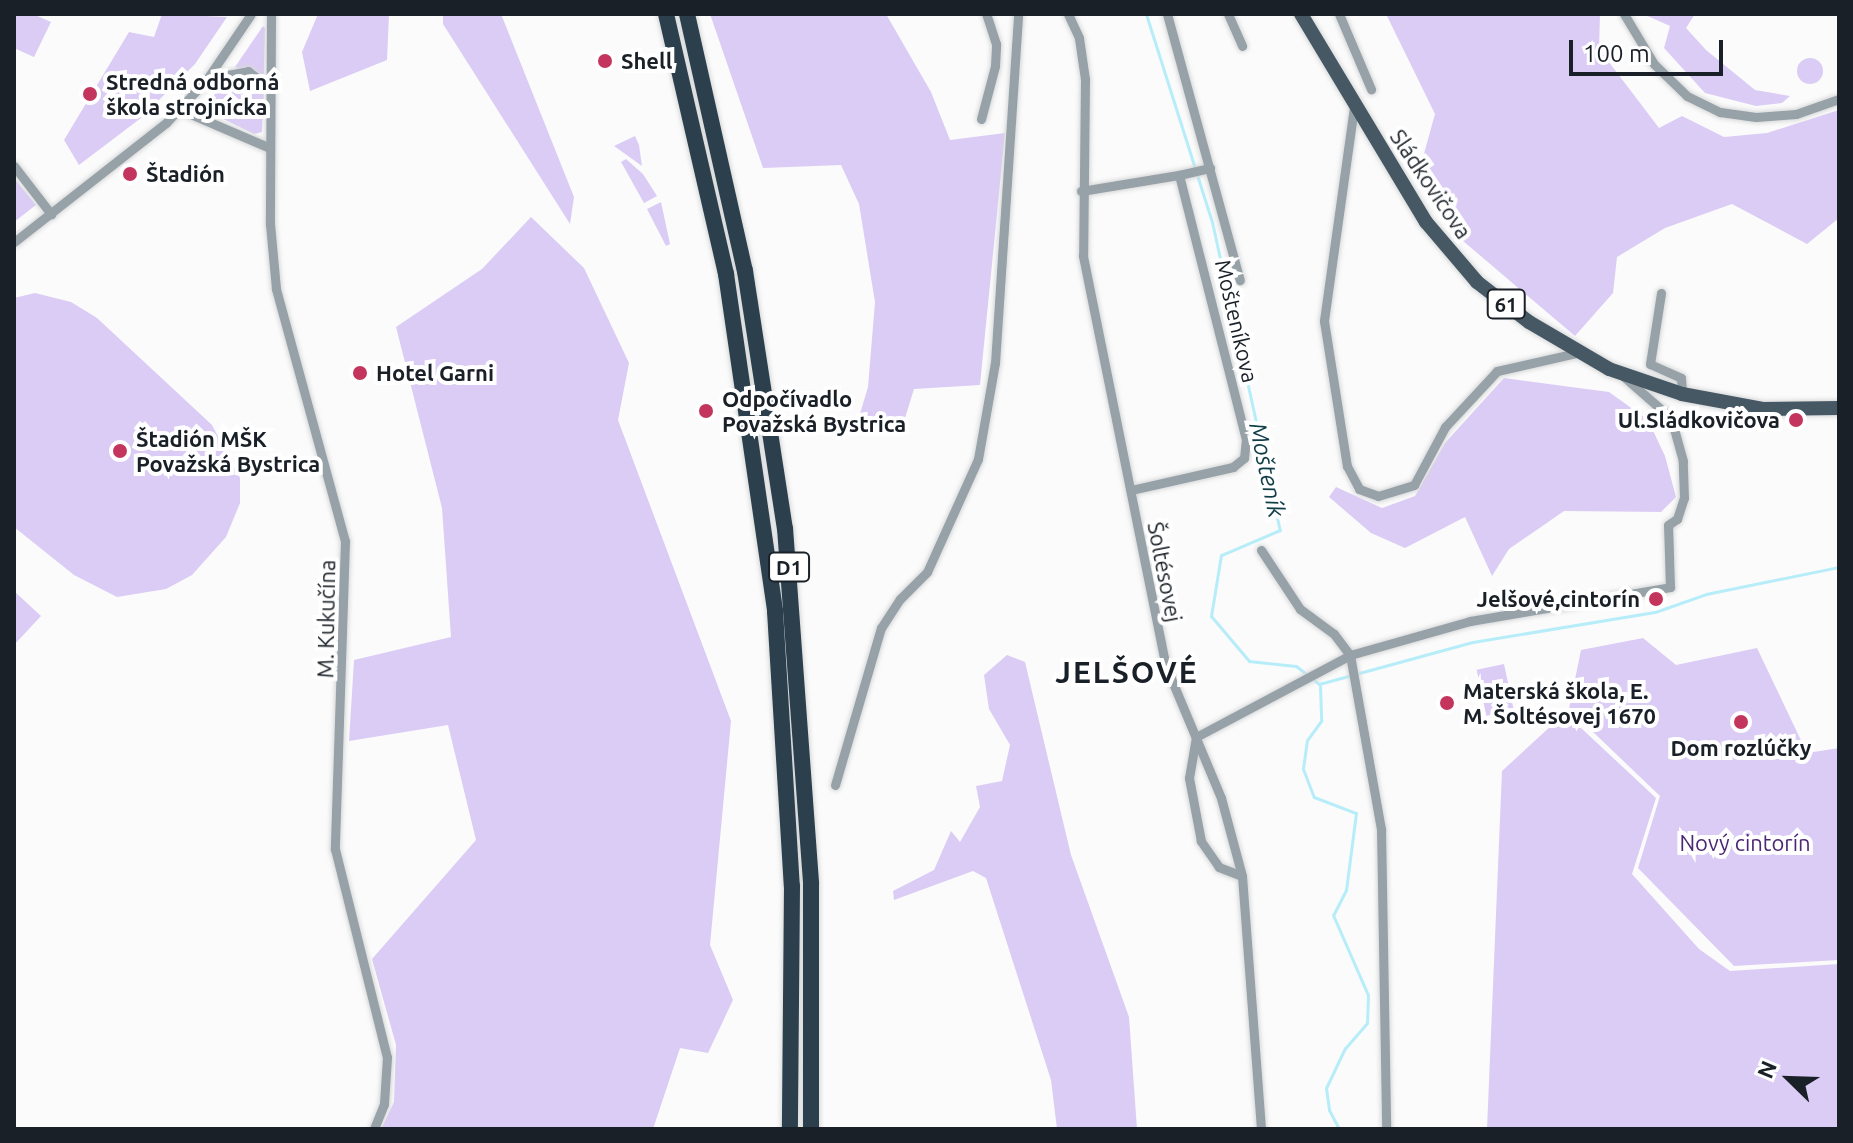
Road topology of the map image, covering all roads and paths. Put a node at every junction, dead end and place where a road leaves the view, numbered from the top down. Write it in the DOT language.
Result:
graph roads {
  1 [pos="251,14"];
  2 [pos="271,14"];
  3 [pos="666,14"];
  4 [pos="687,14"];
  5 [pos="986,14"];
  6 [pos="1018,14"];
  7 [pos="1068,14"];
  8 [pos="1167,14"];
  9 [pos="1228,14"];
  10 [pos="1301,14"];
  11 [pos="1339,14"];
  12 [pos="1624,14"];
  13 [pos="1242,46"];
  14 [pos="207,79"];
  15 [pos="270,88"];
  16 [pos="1371,89"];
  17 [pos="1839,99"];
  18 [pos="1354,107"];
  19 [pos="179,109"];
  20 [pos="981,119"];
  21 [pos="270,148"];
  22 [pos="14,166"];
  23 [pos="1200,170"];
  24 [pos="1179,175"];
  25 [pos="1081,191"];
  26 [pos="51,214"];
  27 [pos="14,242"];
  28 [pos="1240,280"];
  29 [pos="1661,293"];
  30 [pos="1577,353"];
  31 [pos="1620,374"];
  32 [pos="1682,394"];
  33 [pos="1839,408"];
  34 [pos="1131,490"];
  35 [pos="1261,550"];
  36 [pos="1350,655"];
  37 [pos="1196,737"];
  38 [pos="835,785"];
  39 [pos="1242,876"];
  40 [pos="374,1129"];
  41 [pos="790,1129"];
  42 [pos="811,1129"];
  43 [pos="1261,1129"];
  44 [pos="1386,1129"];
  1 -- 14 [label="street"];
  2 -- 15 [label="street, M. Kukučína"];
  3 -- 41 [label="highway, D1"];
  4 -- 42 [label="highway, D1"];
  5 -- 20 [label="street"];
  6 -- 38 [label="street"];
  7 -- 25 [label="street, Šoltésovej"];
  8 -- 23 [label="street, Mošteníkova"];
  9 -- 13 [label="street"];
  10 -- 18 [label="main road, Sládkovičova / 61"];
  11 -- 16 [label="street"];
  12 -- 17 [label="street"];
  14 -- 15 [label="street"];
  14 -- 19 [label="street"];
  15 -- 21 [label="street, M. Kukučína"];
  18 -- 30 [label="main road, Sládkovičova / 61"];
  18 -- 30 [label="street"];
  19 -- 21 [label="street"];
  19 -- 26 [label="street"];
  21 -- 40 [label="street, M. Kukučína"];
  22 -- 26 [label="street"];
  23 -- 24 [label="street"];
  23 -- 28 [label="street, Mošteníkova"];
  24 -- 25 [label="street"];
  24 -- 34 [label="street, Mošteníkova"];
  25 -- 34 [label="street, Šoltésovej"];
  26 -- 27 [label="street"];
  29 -- 32 [label="street"];
  30 -- 31 [label="main road, Sládkovičova / 61"];
  31 -- 32 [label="main road, Sládkovičova / 61"];
  31 -- 36 [label="street"];
  32 -- 33 [label="main road, Sládkovičova / 61"];
  34 -- 37 [label="street, Šoltésovej"];
  35 -- 36 [label="street"];
  36 -- 37 [label="street"];
  36 -- 44 [label="street"];
  37 -- 39 [label="street, Šoltésovej"];
  37 -- 39 [label="street"];
  39 -- 43 [label="street, Šoltésovej"];
}
